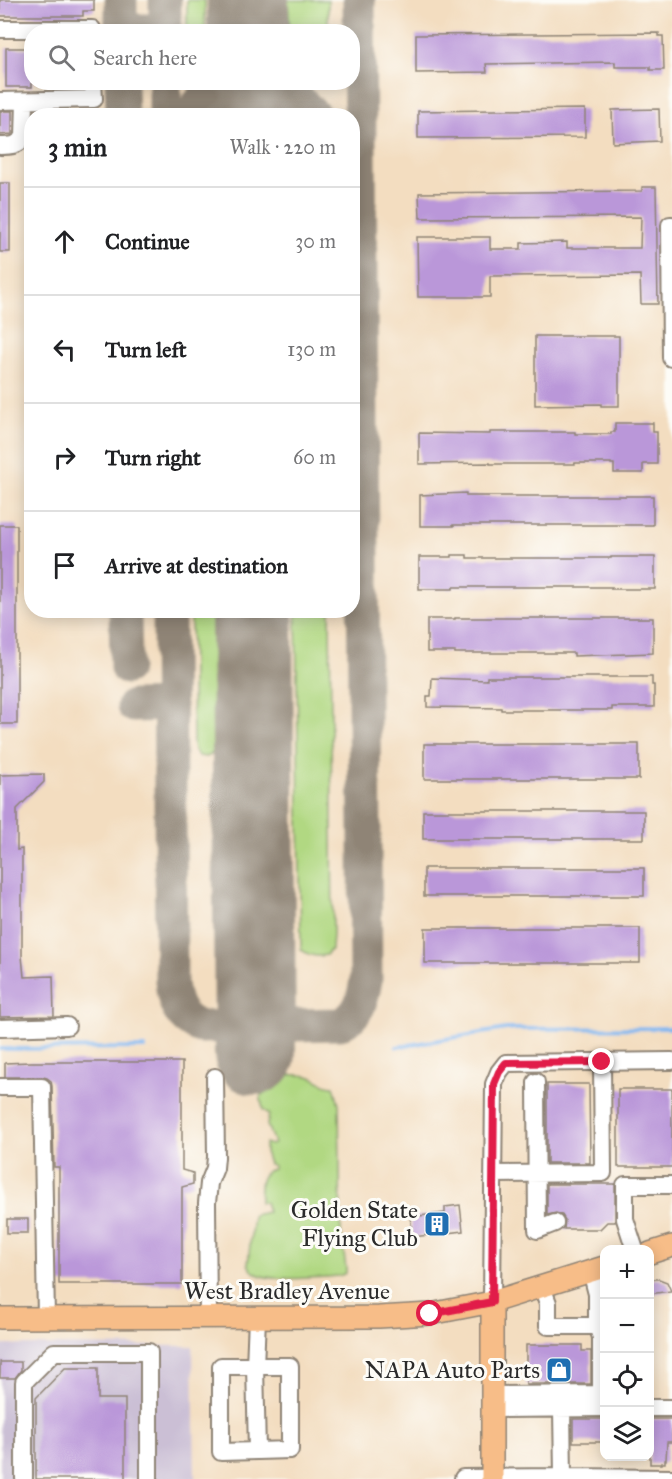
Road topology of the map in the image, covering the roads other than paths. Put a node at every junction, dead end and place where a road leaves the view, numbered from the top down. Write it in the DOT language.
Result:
graph roads {
  1 [pos="0,29"];
  2 [pos="24,29"];
  3 [pos="93,90"];
  4 [pos="0,101"];
  5 [pos="25,101"];
  6 [pos="25,108"];
  7 [pos="24,137"];
  8 [pos="0,146"];
  9 [pos="672,225"];
  10 [pos="672,358"];
  11 [pos="67,1026"];
  12 [pos="0,1028"];
  13 [pos="672,1061"];
  14 [pos="602,1062"];
  15 [pos="215,1077"];
  16 [pos="536,1082"];
  17 [pos="0,1088"];
  18 [pos="493,1174"];
  19 [pos="536,1174"];
  20 [pos="672,1185"];
  21 [pos="555,1224"];
  22 [pos="633,1245"];
  23 [pos="672,1246"];
  24 [pos="654,1252"];
  25 [pos="598,1269"];
  26 [pos="542,1287"];
  27 [pos="492,1302"];
  28 [pos="0,1318"];
  29 [pos="46,1318"];
  30 [pos="208,1318"];
  31 [pos="257,1318"];
  32 [pos="597,1326"];
  33 [pos="255,1366"];
  34 [pos="492,1402"];
  35 [pos="600,1408"];
  36 [pos="654,1408"];
  37 [pos="672,1408"];
  38 [pos="562,1409"];
  39 [pos="256,1451"];
  40 [pos="563,1477"];
  41 [pos="463,1478"];
  42 [pos="492,1478"];
  43 [pos="672,1478"];
  44 [pos="24,1479"];
  45 [pos="149,1479"];
  1 -- 2 [label="street"];
  3 -- 5 [label="street"];
  4 -- 5 [label="street"];
  5 -- 6 [label="street"];
  7 -- 8 [label="street"];
  9 -- 10 [label="street"];
  11 -- 12 [label="street"];
  13 -- 14 [label="street"];
  14 -- 18 [label="street"];
  14 -- 19 [label="street"];
  15 -- 30 [label="street"];
  16 -- 19 [label="street"];
  17 -- 29 [label="street"];
  18 -- 19 [label="street"];
  18 -- 27 [label="street"];
  19 -- 21 [label="street"];
  20 -- 22 [label="street"];
  23 -- 24 [label="main road"];
  25 -- 26 [label="main road, West Bradley Avenue"];
  25 -- 32 [label="street"];
  26 -- 27 [label="main road, West Bradley Avenue"];
  26 -- 32 [label="street"];
  27 -- 31 [label="main road, West Bradley Avenue"];
  27 -- 34 [label="main road"];
  28 -- 29 [label="main road, West Bradley Avenue"];
  29 -- 30 [label="main road, West Bradley Avenue"];
  30 -- 31 [label="main road, West Bradley Avenue"];
  31 -- 33 [label="street"];
  32 -- 34 [label="street"];
  33 -- 39 [label="street"];
  33 -- 39 [label="street"];
  33 -- 39 [label="street"];
  34 -- 38 [label="street"];
  34 -- 42 [label="main road"];
  35 -- 38 [label="street"];
  36 -- 37 [label="street"];
  38 -- 40 [label="street"];
  40 -- 42 [label="street"];
  40 -- 43 [label="street"];
  41 -- 42 [label="street"];
  44 -- 45 [label="street"];
}
